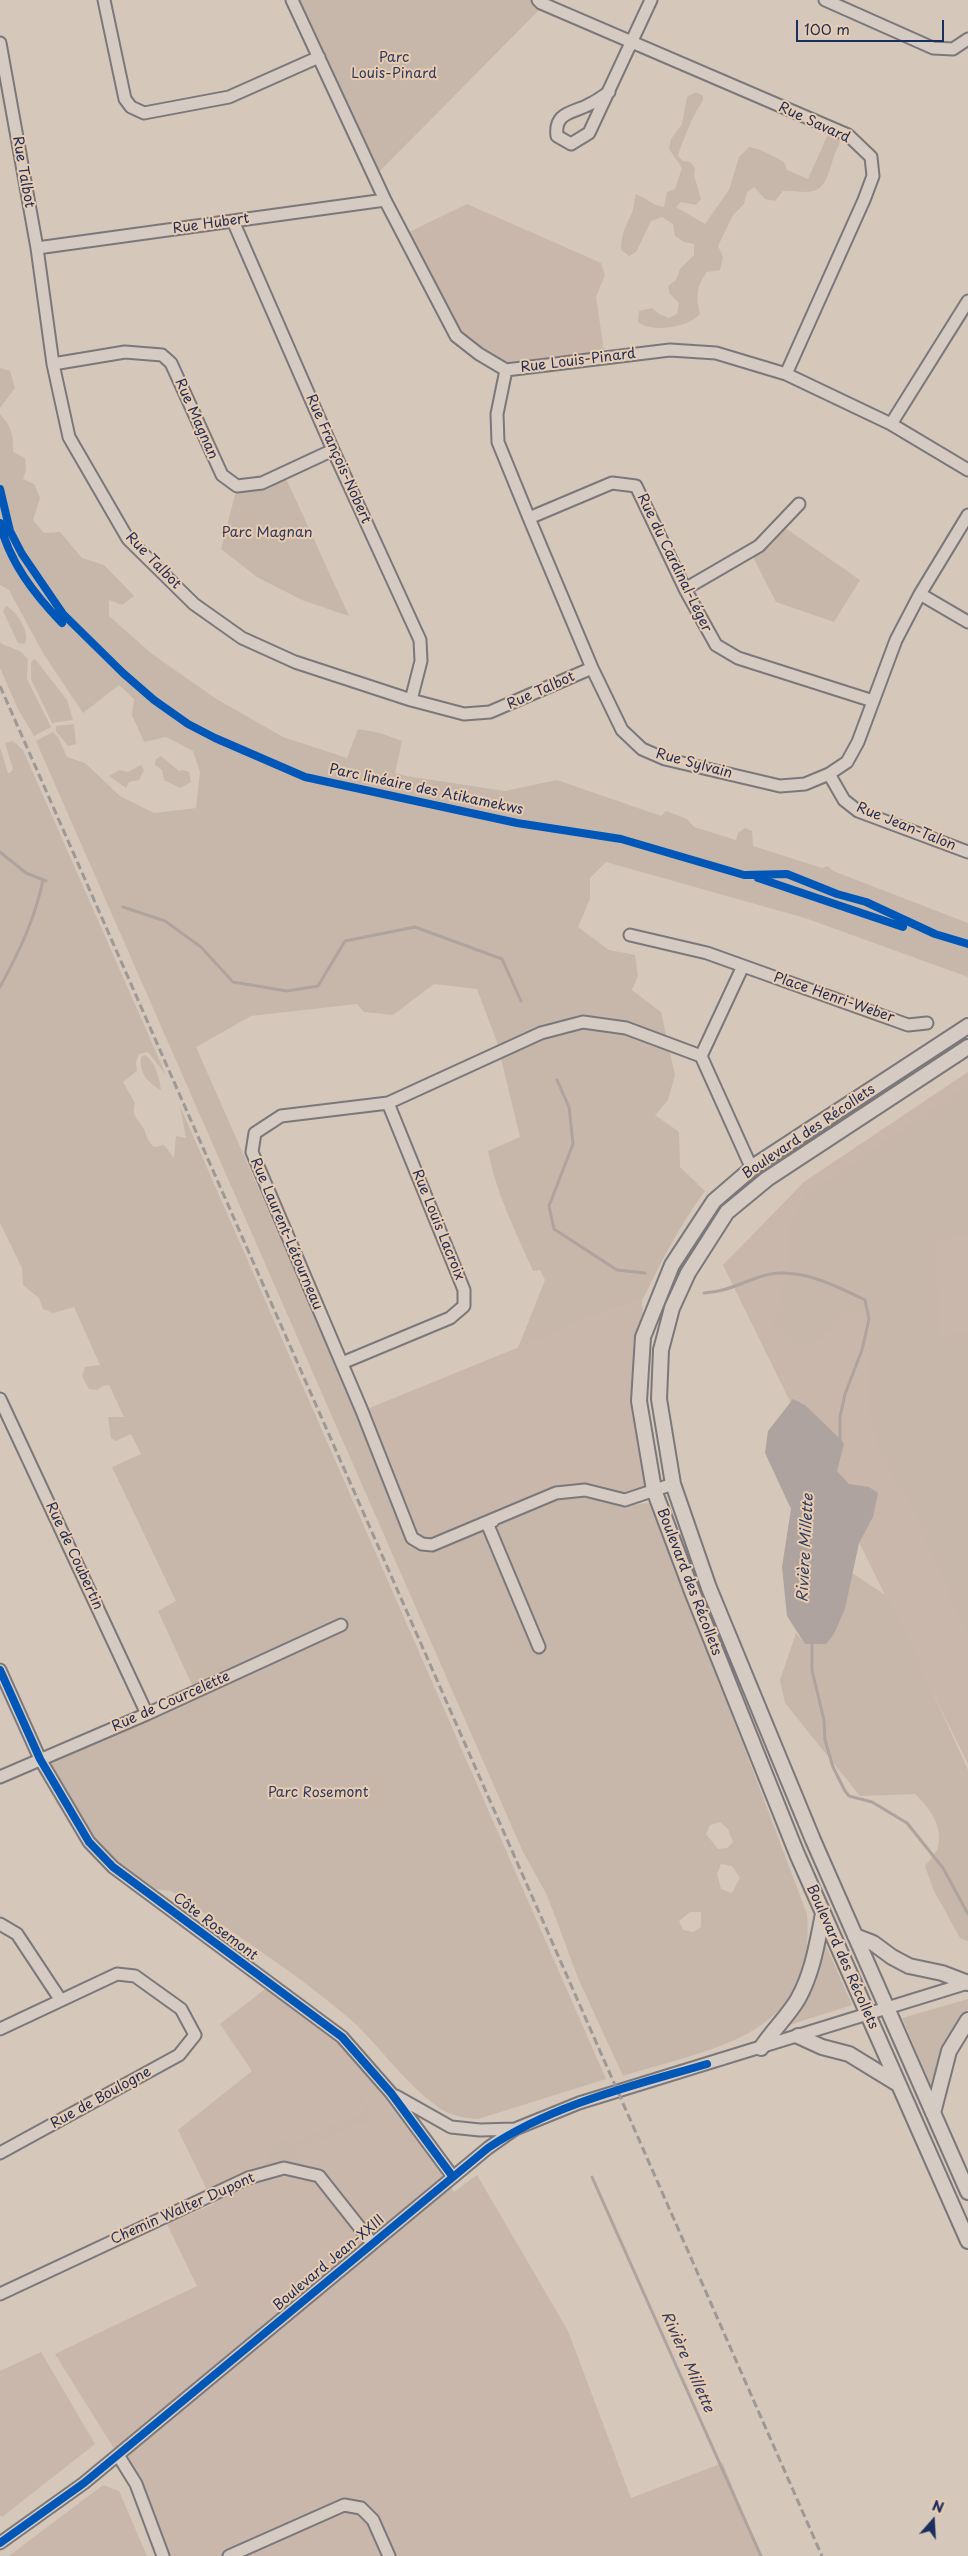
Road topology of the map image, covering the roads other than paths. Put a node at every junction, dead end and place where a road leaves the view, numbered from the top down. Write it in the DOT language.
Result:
graph roads {
  1 [pos="104,0"];
  2 [pos="292,0"];
  3 [pos="538,0"];
  4 [pos="651,0"];
  5 [pos="825,0"];
  6 [pos="968,39"];
  7 [pos="0,42"];
  8 [pos="631,44"];
  9 [pos="318,57"];
  10 [pos="609,92"];
  11 [pos="385,200"];
  12 [pos="233,221"];
  13 [pos="37,248"];
  14 [pos="968,301"];
  15 [pos="53,364"];
  16 [pos="506,370"];
  17 [pos="786,374"];
  18 [pos="891,424"];
  19 [pos="333,450"];
  20 [pos="968,470"];
  21 [pos="799,504"];
  22 [pos="968,516"];
  23 [pos="529,518"];
  24 [pos="685,589"];
  25 [pos="920,594"];
  26 [pos="968,622"];
  27 [pos="592,668"];
  28 [pos="411,700"];
  29 [pos="873,701"];
  30 [pos="829,774"];
  31 [pos="968,852"];
  32 [pos="630,935"];
  33 [pos="743,966"];
  34 [pos="927,1023"];
  35 [pos="968,1026"];
  36 [pos="968,1047"];
  37 [pos="701,1056"];
  38 [pos="388,1103"];
  39 [pos="752,1168"];
  40 [pos="342,1363"];
  41 [pos="0,1399"];
  42 [pos="673,1484"];
  43 [pos="654,1490"];
  44 [pos="487,1524"];
  45 [pos="341,1625"];
  46 [pos="539,1647"];
  47 [pos="0,1670"];
  48 [pos="147,1714"];
  49 [pos="40,1759"];
  50 [pos="0,1777"];
  51 [pos="823,1914"];
  52 [pos="0,1924"];
  53 [pos="855,1936"];
  54 [pos="968,1983"];
  55 [pos="60,1999"];
  56 [pos="887,2009"];
  57 [pos="868,2014"];
  58 [pos="968,2020"];
  59 [pos="0,2029"];
  60 [pos="798,2036"];
  61 [pos="760,2048"];
  62 [pos="898,2084"];
  63 [pos="391,2094"];
  64 [pos="933,2113"];
  65 [pos="516,2130"];
  66 [pos="0,2153"];
  67 [pos="453,2177"];
  68 [pos="968,2192"];
  69 [pos="968,2241"];
  70 [pos="372,2244"];
  71 [pos="0,2294"];
  72 [pos="118,2455"];
  73 [pos="1,2539"];
  74 [pos="163,2556"];
  75 [pos="229,2556"];
  76 [pos="389,2556"];
  1 -- 9 [label="street"];
  2 -- 9 [label="street, Rue Louis-Pinard"];
  3 -- 8 [label="street, Rue Savard"];
  4 -- 8 [label="street"];
  5 -- 6 [label="street"];
  7 -- 13 [label="street, Rue Talbot"];
  8 -- 10 [label="street"];
  8 -- 17 [label="street, Rue Savard"];
  9 -- 11 [label="street, Rue Louis-Pinard"];
  10 -- 10 [label="street"];
  11 -- 12 [label="street, Rue Hubert"];
  11 -- 16 [label="street, Rue Louis-Pinard"];
  12 -- 13 [label="street, Rue Hubert"];
  12 -- 19 [label="street, Rue François-Nobert"];
  13 -- 15 [label="street, Rue Talbot"];
  14 -- 18 [label="street"];
  15 -- 19 [label="street, Rue Magnan"];
  15 -- 28 [label="street, Rue Talbot"];
  16 -- 17 [label="street, Rue Louis-Pinard"];
  16 -- 23 [label="street, Rue Sylvain"];
  17 -- 18 [label="street, Rue Louis-Pinard"];
  18 -- 20 [label="street, Rue Louis-Pinard"];
  19 -- 28 [label="street, Rue François-Nobert"];
  21 -- 24 [label="street"];
  22 -- 25 [label="street, Rue Sylvain"];
  23 -- 24 [label="street, Rue du Cardinal-Léger"];
  23 -- 27 [label="street, Rue Sylvain"];
  24 -- 29 [label="street, Rue du Cardinal-Léger"];
  25 -- 26 [label="street"];
  25 -- 29 [label="street, Rue Sylvain"];
  27 -- 28 [label="street, Rue Talbot"];
  27 -- 30 [label="street, Rue Sylvain"];
  29 -- 30 [label="street, Rue Sylvain"];
  30 -- 31 [label="street, Rue Jean-Talon"];
  32 -- 33 [label="street, Place Henri-Weber"];
  33 -- 34 [label="street, Place Henri-Weber"];
  33 -- 37 [label="street"];
  35 -- 39 [label="main road, Boulevard des Récollets"];
  36 -- 42 [label="main road, Boulevard des Récollets"];
  37 -- 38 [label="street, Rue Laurent-Létourneau"];
  37 -- 39 [label="street"];
  38 -- 40 [label="street, Rue Louis Lacroix"];
  38 -- 40 [label="street, Rue Laurent-Létourneau"];
  39 -- 43 [label="main road, Boulevard des Récollets"];
  40 -- 44 [label="street, Rue Laurent-Létourneau"];
  41 -- 48 [label="street, Rue de Coubertin"];
  42 -- 43 [label="street"];
  42 -- 53 [label="main road, Boulevard des Récollets"];
  43 -- 44 [label="street, Rue Laurent-Létourneau"];
  43 -- 51 [label="main road, Boulevard des Récollets"];
  44 -- 46 [label="street"];
  45 -- 48 [label="street, Rue de Courcelette"];
  47 -- 49 [label="street, Côte Rosemont"];
  48 -- 49 [label="street, Rue de Courcelette"];
  49 -- 50 [label="street, Rue de Courcelette"];
  49 -- 63 [label="street, Côte Rosemont"];
  51 -- 57 [label="main road, Boulevard des Récollets"];
  51 -- 61 [label="main road"];
  52 -- 55 [label="street"];
  53 -- 54 [label="main road"];
  53 -- 56 [label="main road, Boulevard des Récollets"];
  54 -- 56 [label="street, Boulevard Jean-XXIII"];
  55 -- 59 [label="street"];
  55 -- 66 [label="street, Rue de Boulogne"];
  56 -- 57 [label="street, Boulevard Jean-XXIII"];
  56 -- 64 [label="main road, Boulevard des Récollets"];
  57 -- 60 [label="street, Boulevard Jean-XXIII"];
  57 -- 62 [label="main road, Boulevard des Récollets"];
  58 -- 64 [label="main road"];
  60 -- 61 [label="street, Boulevard Jean-XXIII"];
  60 -- 62 [label="main road"];
  61 -- 65 [label="street, Boulevard Jean-XXIII"];
  62 -- 69 [label="main road, Boulevard des Récollets"];
  63 -- 65 [label="street"];
  63 -- 67 [label="street, Côte Rosemont"];
  64 -- 68 [label="main road, Boulevard des Récollets"];
  65 -- 67 [label="street, Boulevard Jean-XXIII"];
  67 -- 70 [label="street, Boulevard Jean-XXIII"];
  70 -- 71 [label="street, Chemin Walter Dupont"];
  70 -- 72 [label="street, Boulevard Jean-XXIII"];
  72 -- 73 [label="street, Boulevard Jean-XXIII"];
  72 -- 74 [label="street"];
  75 -- 76 [label="street"];
}
